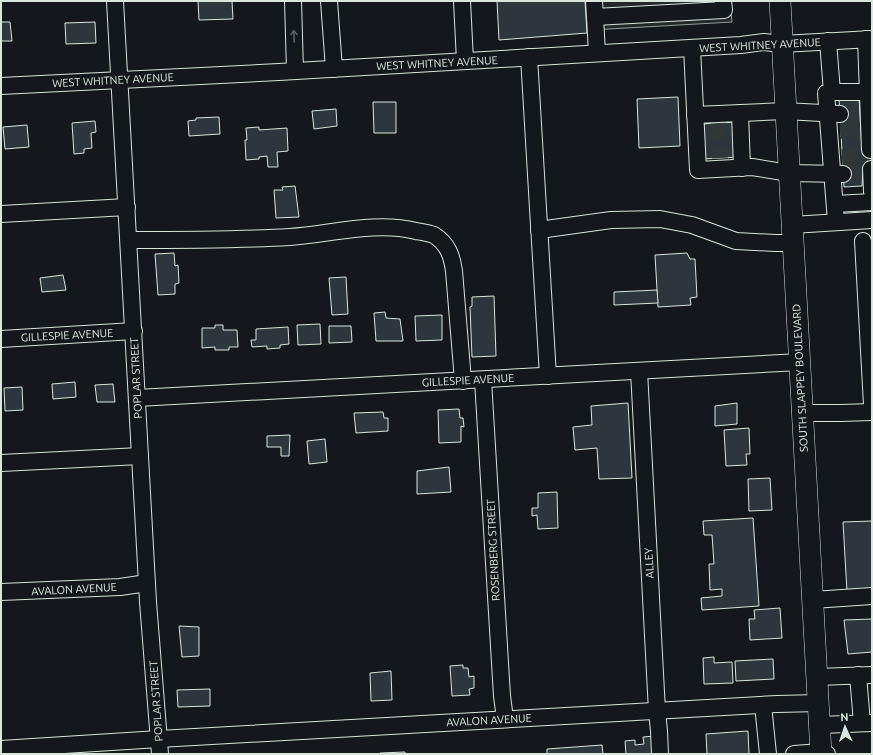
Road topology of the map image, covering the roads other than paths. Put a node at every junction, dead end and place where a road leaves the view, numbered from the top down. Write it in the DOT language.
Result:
graph roads {
  1 [pos="116,1"];
  2 [pos="293,1"];
  3 [pos="329,1"];
  4 [pos="462,1"];
  5 [pos="594,1"];
  6 [pos="723,1"];
  7 [pos="780,1"];
  8 [pos="595,17"];
  9 [pos="869,39"];
  10 [pos="828,41"];
  11 [pos="782,44"];
  12 [pos="692,48"];
  13 [pos="597,54"];
  14 [pos="529,57"];
  15 [pos="465,61"];
  16 [pos="334,69"];
  17 [pos="296,71"];
  18 [pos="120,79"];
  19 [pos="1,86"];
  20 [pos="832,92"];
  21 [pos="870,92"];
  22 [pos="786,111"];
  23 [pos="740,113"];
  24 [pos="834,114"];
  25 [pos="695,115"];
  26 [pos="870,150"];
  27 [pos="742,168"];
  28 [pos="868,172"];
  29 [pos="789,173"];
  30 [pos="838,174"];
  31 [pos="872,192"];
  32 [pos="872,202"];
  33 [pos="835,204"];
  34 [pos="127,207"];
  35 [pos="1,214"];
  36 [pos="872,220"];
  37 [pos="836,222"];
  38 [pos="539,230"];
  39 [pos="792,234"];
  40 [pos="129,240"];
  41 [pos="863,241"];
  42 [pos="870,330"];
  43 [pos="134,331"];
  44 [pos="1,339"];
  45 [pos="800,362"];
  46 [pos="639,371"];
  47 [pos="548,376"];
  48 [pos="483,380"];
  49 [pos="463,381"];
  50 [pos="137,398"];
  51 [pos="872,405"];
  52 [pos="872,412"];
  53 [pos="802,413"];
  54 [pos="140,456"];
  55 [pos="1,463"];
  56 [pos="147,583"];
  57 [pos="1,592"];
  58 [pos="872,596"];
  59 [pos="813,600"];
  60 [pos="865,675"];
  61 [pos="817,677"];
  62 [pos="819,703"];
  63 [pos="763,704"];
  64 [pos="656,711"];
  65 [pos="505,719"];
  66 [pos="867,723"];
  67 [pos="820,725"];
  68 [pos="159,746"];
  69 [pos="1,749"];
  70 [pos="823,753"];
  71 [pos="660,754"];
  72 [pos="768,754"];
  73 [pos="794,754"];
  1 -- 18 [label="street, POPLAR STREET"];
  17 -- 2 [label="street, one-way"];
  3 -- 16 [label="street"];
  4 -- 15 [label="street"];
  5 -- 8 [label="street"];
  6 -- 8 [label="street"];
  7 -- 11 [label="main road, SOUTH SLAPPEY BOULEVARD"];
  8 -- 13 [label="street"];
  9 -- 10 [label="street, WEST WHITNEY AVENUE"];
  9 -- 21 [label="street"];
  10 -- 11 [label="street, WEST WHITNEY AVENUE"];
  10 -- 20 [label="street"];
  11 -- 12 [label="street, WEST WHITNEY AVENUE"];
  11 -- 22 [label="main road, SOUTH SLAPPEY BOULEVARD"];
  12 -- 13 [label="street, WEST WHITNEY AVENUE"];
  12 -- 25 [label="street"];
  13 -- 14 [label="street, WEST WHITNEY AVENUE"];
  14 -- 15 [label="street, WEST WHITNEY AVENUE"];
  14 -- 38 [label="street"];
  15 -- 16 [label="street, WEST WHITNEY AVENUE"];
  16 -- 17 [label="street, WEST WHITNEY AVENUE"];
  17 -- 18 [label="street, WEST WHITNEY AVENUE"];
  18 -- 19 [label="street, WEST WHITNEY AVENUE"];
  18 -- 34 [label="street, POPLAR STREET"];
  20 -- 21 [label="street"];
  20 -- 24 [label="street"];
  21 -- 26 [label="street"];
  22 -- 23 [label="street"];
  22 -- 24 [label="street"];
  22 -- 29 [label="main road, SOUTH SLAPPEY BOULEVARD"];
  23 -- 25 [label="street"];
  23 -- 27 [label="street"];
  24 -- 30 [label="street"];
  25 -- 27 [label="street"];
  27 -- 29 [label="street"];
  28 -- 31 [label="street"];
  29 -- 30 [label="street"];
  29 -- 39 [label="main road, SOUTH SLAPPEY BOULEVARD"];
  30 -- 33 [label="street"];
  32 -- 33 [label="street"];
  33 -- 37 [label="street"];
  34 -- 35 [label="street"];
  34 -- 40 [label="street, POPLAR STREET"];
  36 -- 37 [label="street"];
  37 -- 39 [label="street"];
  38 -- 39 [label="street"];
  38 -- 47 [label="street"];
  39 -- 45 [label="main road, SOUTH SLAPPEY BOULEVARD"];
  40 -- 43 [label="street, POPLAR STREET"];
  40 -- 49 [label="street"];
  41 -- 42 [label="street"];
  42 -- 51 [label="street"];
  43 -- 44 [label="street, GILLESPIE AVENUE"];
  43 -- 50 [label="street, POPLAR STREET"];
  45 -- 46 [label="street, GILLESPIE AVENUE"];
  45 -- 53 [label="main road, SOUTH SLAPPEY BOULEVARD"];
  46 -- 47 [label="street, GILLESPIE AVENUE"];
  46 -- 64 [label="street, ALLEY"];
  47 -- 48 [label="street, GILLESPIE AVENUE"];
  48 -- 49 [label="street, GILLESPIE AVENUE"];
  48 -- 65 [label="street, ROSENBERG STREET"];
  49 -- 50 [label="street, GILLESPIE AVENUE"];
  50 -- 54 [label="street, POPLAR STREET"];
  52 -- 53 [label="street"];
  53 -- 59 [label="main road, SOUTH SLAPPEY BOULEVARD"];
  54 -- 55 [label="street"];
  54 -- 56 [label="street, POPLAR STREET"];
  56 -- 57 [label="street, AVALON AVENUE"];
  56 -- 68 [label="street, POPLAR STREET"];
  58 -- 59 [label="street"];
  59 -- 61 [label="main road, SOUTH SLAPPEY BOULEVARD"];
  60 -- 61 [label="street"];
  60 -- 66 [label="street"];
  61 -- 62 [label="main road, SOUTH SLAPPEY BOULEVARD"];
  62 -- 63 [label="street, AVALON AVENUE"];
  62 -- 67 [label="main road, SOUTH SLAPPEY BOULEVARD"];
  63 -- 64 [label="street, AVALON AVENUE"];
  63 -- 72 [label="street"];
  64 -- 65 [label="street, AVALON AVENUE"];
  64 -- 71 [label="street, ALLEY"];
  65 -- 68 [label="street, AVALON AVENUE"];
  66 -- 67 [label="street"];
  67 -- 70 [label="main road, SOUTH SLAPPEY BOULEVARD"];
  68 -- 69 [label="street, AVALON AVENUE"];
  70 -- 73 [label="street"];
}
